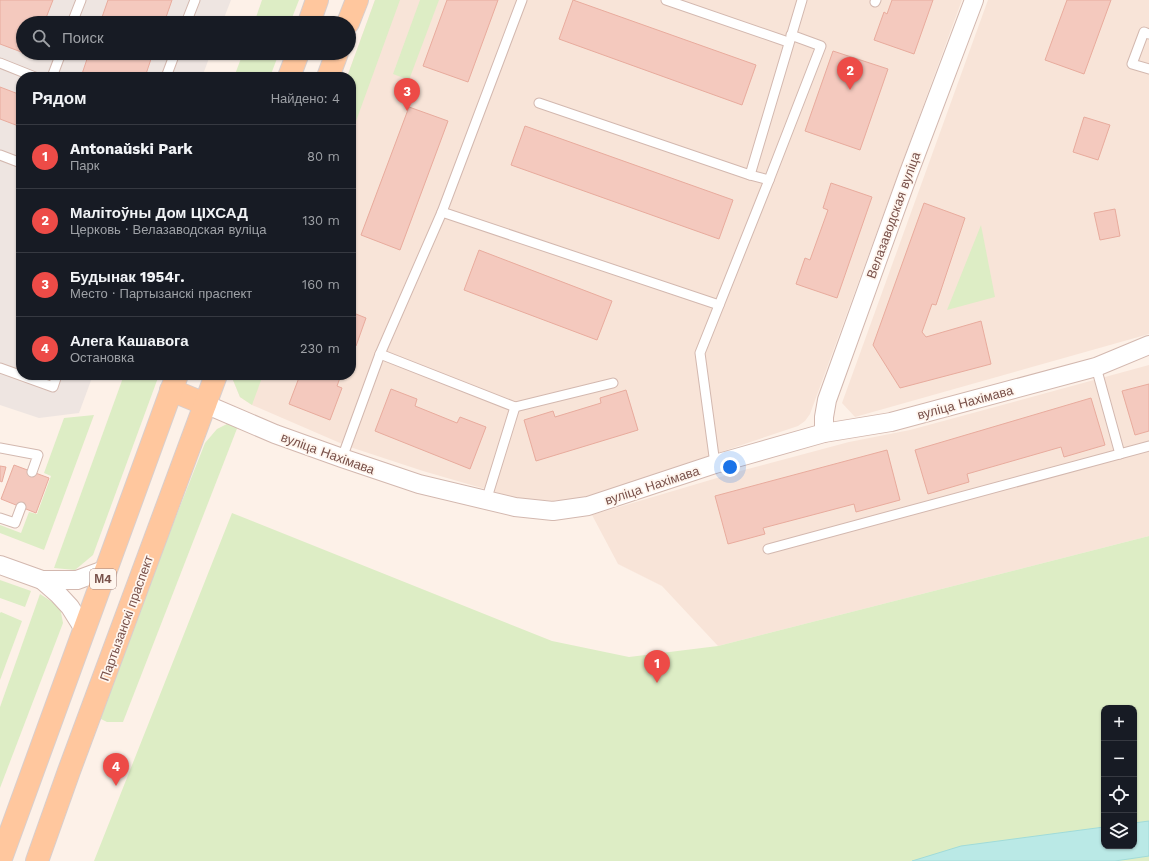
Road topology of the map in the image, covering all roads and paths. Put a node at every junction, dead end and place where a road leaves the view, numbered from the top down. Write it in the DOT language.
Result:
graph roads {
  1 [pos="81,0"];
  2 [pos="194,0"];
  3 [pos="317,0"];
  4 [pos="357,0"];
  5 [pos="522,0"];
  6 [pos="666,0"];
  7 [pos="802,0"];
  8 [pos="974,0"];
  9 [pos="75,16"];
  10 [pos="188,16"];
  11 [pos="311,16"];
  12 [pos="351,16"];
  13 [pos="1149,34"];
  14 [pos="790,38"];
  15 [pos="58,60"];
  16 [pos="172,60"];
  17 [pos="295,60"];
  18 [pos="334,60"];
  19 [pos="0,63"];
  20 [pos="1149,69"];
  21 [pos="22,72"];
  22 [pos="54,72"];
  23 [pos="168,72"];
  24 [pos="291,72"];
  25 [pos="330,72"];
  26 [pos="539,104"];
  27 [pos="0,155"];
  28 [pos="16,161"];
  29 [pos="750,175"];
  30 [pos="769,180"];
  31 [pos="442,212"];
  32 [pos="719,305"];
  33 [pos="1149,345"];
  34 [pos="380,354"];
  35 [pos="1096,367"];
  36 [pos="0,368"];
  37 [pos="16,374"];
  38 [pos="33,380"];
  39 [pos="55,380"];
  40 [pos="214,380"];
  41 [pos="174,383"];
  42 [pos="613,383"];
  43 [pos="204,404"];
  44 [pos="515,407"];
  45 [pos="824,434"];
  46 [pos="1149,446"];
  47 [pos="0,448"];
  48 [pos="1120,454"];
  49 [pos="342,458"];
  50 [pos="715,464"];
  51 [pos="32,472"];
  52 [pos="486,501"];
  53 [pos="21,507"];
  54 [pos="0,518"];
  55 [pos="768,549"];
  56 [pos="0,565"];
  57 [pos="107,570"];
  58 [pos="42,580"];
  59 [pos="85,631"];
  60 [pos="0,861"];
  61 [pos="37,861"];
  1 -- 9 [label="lane"];
  2 -- 10 [label="lane"];
  3 -- 11 [label="main road"];
  4 -- 12 [label="main road"];
  5 -- 31 [label="lane"];
  6 -- 14 [label="lane"];
  7 -- 14 [label="lane"];
  8 -- 45 [label="street, Велазаводская вуліца"];
  13 -- 20 [label="lane"];
  14 -- 29 [label="lane"];
  14 -- 30 [label="lane"];
  15 -- 22 [label="lane"];
  16 -- 23 [label="lane"];
  17 -- 24 [label="main road"];
  18 -- 25 [label="main road"];
  19 -- 21 [label="lane"];
  26 -- 29 [label="lane"];
  27 -- 28 [label="lane"];
  29 -- 30 [label="lane"];
  30 -- 32 [label="lane"];
  31 -- 32 [label="lane"];
  31 -- 34 [label="lane"];
  32 -- 50 [label="lane"];
  33 -- 35 [label="street, вуліца Нахімава"];
  34 -- 44 [label="lane"];
  34 -- 49 [label="lane"];
  35 -- 45 [label="street, вуліца Нахімава"];
  35 -- 48 [label="lane"];
  36 -- 37 [label="lane"];
  38 -- 39 [label="lane"];
  40 -- 43 [label="main road, Партызанскі праспект / М4"];
  41 -- 43 [label="main road"];
  41 -- 57 [label="main road, М4"];
  42 -- 44 [label="lane"];
  43 -- 49 [label="street, вуліца Нахімава"];
  43 -- 61 [label="main road, Партызанскі праспект / М4"];
  44 -- 52 [label="lane"];
  45 -- 50 [label="street, вуліца Нахімава"];
  46 -- 48 [label="lane"];
  47 -- 51 [label="lane"];
  48 -- 55 [label="lane"];
  49 -- 52 [label="street, вуліца Нахімава"];
  50 -- 52 [label="street, вуліца Нахімава"];
  53 -- 54 [label="lane"];
  56 -- 58 [label="street"];
  57 -- 58 [label="street"];
  57 -- 59 [label="main road, М4"];
  58 -- 59 [label="street"];
  59 -- 60 [label="main road, М4"];
}
